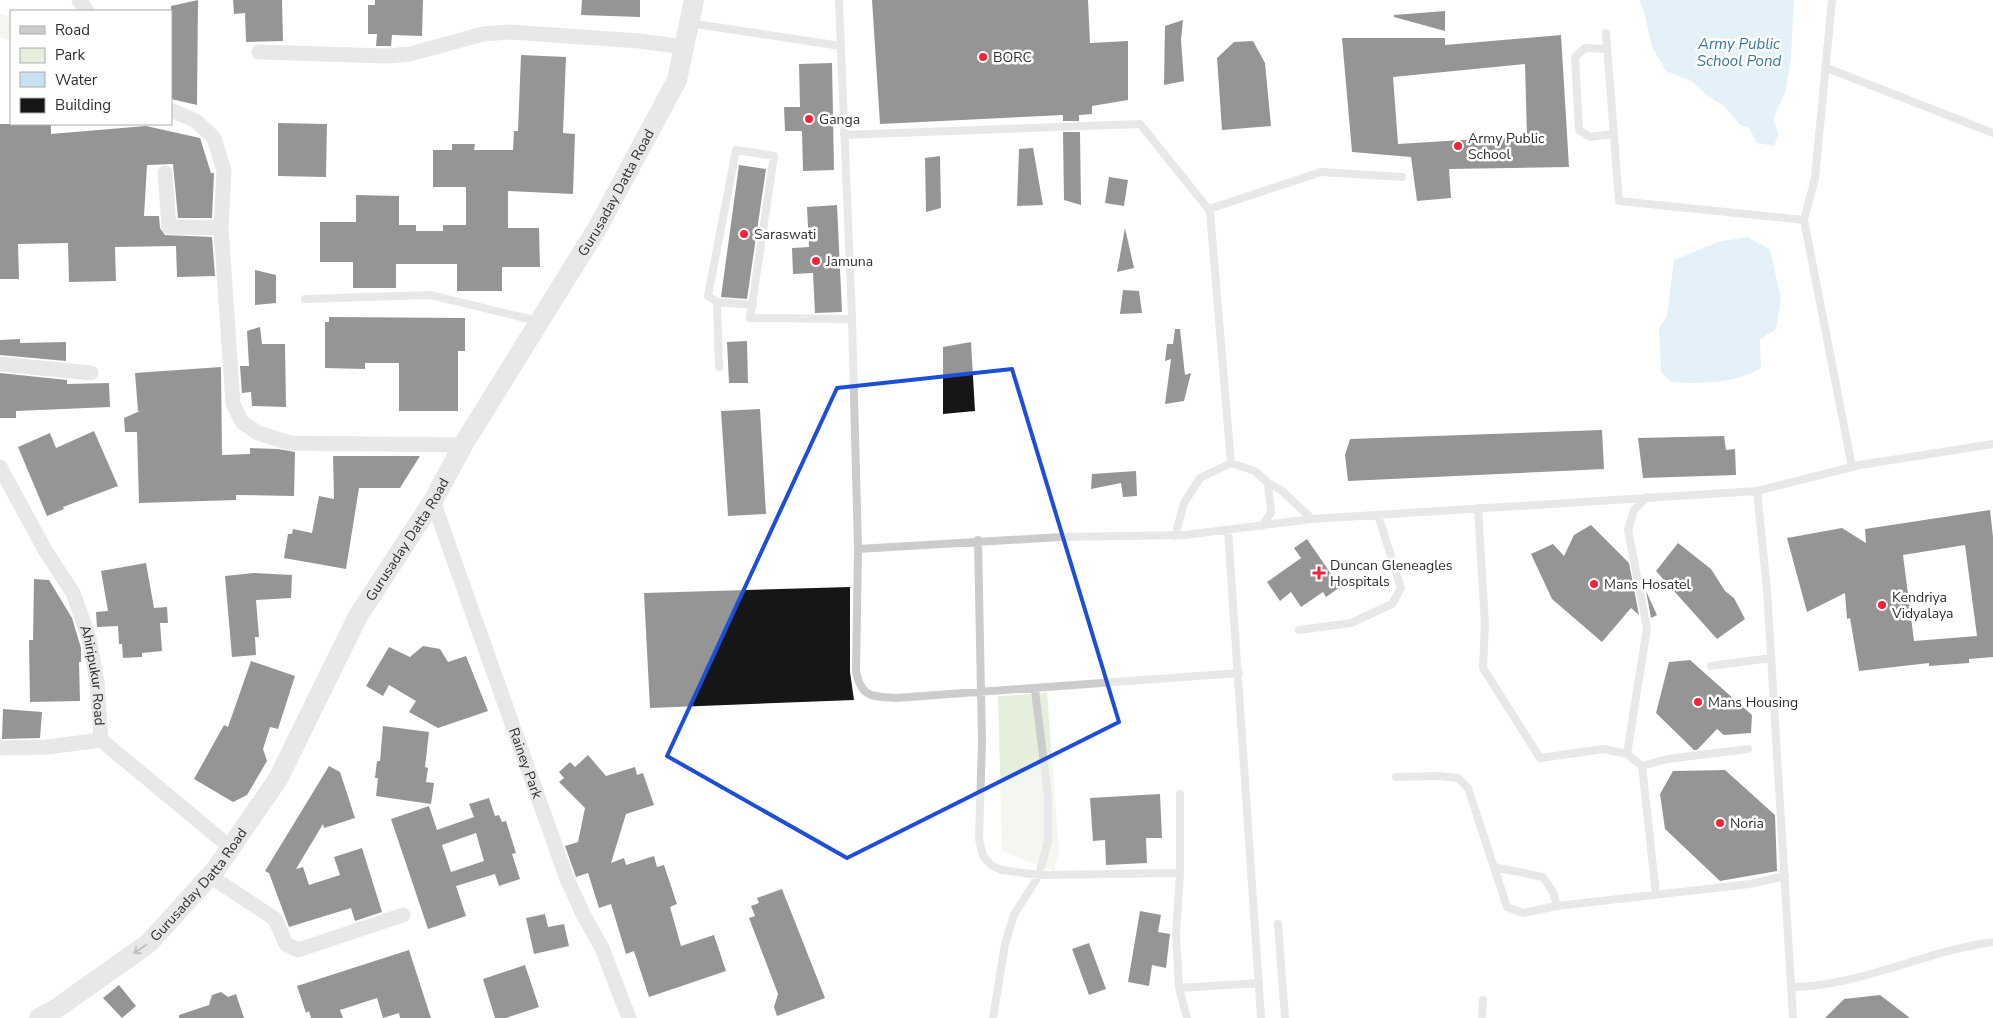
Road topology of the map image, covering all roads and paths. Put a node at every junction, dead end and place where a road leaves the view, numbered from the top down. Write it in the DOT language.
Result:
graph roads {
  1 [pos="694,0"];
  2 [pos="839,0"];
  3 [pos="1832,0"];
  4 [pos="690,23"];
  5 [pos="1606,33"];
  6 [pos="841,46"];
  7 [pos="684,47"];
  8 [pos="1607,49"];
  9 [pos="259,52"];
  10 [pos="1827,68"];
  11 [pos="172,110"];
  12 [pos="1993,133"];
  13 [pos="1614,134"];
  14 [pos="844,135"];
  15 [pos="165,173"];
  16 [pos="1402,177"];
  17 [pos="1209,209"];
  18 [pos="1804,220"];
  19 [pos="221,228"];
  20 [pos="306,299"];
  21 [pos="717,302"];
  22 [pos="753,305"];
  23 [pos="852,319"];
  24 [pos="540,321"];
  25 [pos="0,364"];
  26 [pos="719,367"];
  27 [pos="91,373"];
  28 [pos="1993,444"];
  29 [pos="463,445"];
  30 [pos="1231,463"];
  31 [pos="1852,466"];
  32 [pos="0,467"];
  33 [pos="1268,483"];
  34 [pos="1757,491"];
  35 [pos="1647,497"];
  36 [pos="433,501"];
  37 [pos="1478,508"];
  38 [pos="1378,515"];
  39 [pos="1312,519"];
  40 [pos="1262,526"];
  41 [pos="1228,530"];
  42 [pos="1175,536"];
  43 [pos="978,540"];
  44 [pos="858,549"];
  45 [pos="1299,630"];
  46 [pos="1771,658"];
  47 [pos="1711,666"];
  48 [pos="1239,673"];
  49 [pos="1035,690"];
  50 [pos="979,691"];
  51 [pos="101,740"];
  52 [pos="0,748"];
  53 [pos="1748,749"];
  54 [pos="1627,754"];
  55 [pos="1642,766"];
  56 [pos="1396,777"];
  57 [pos="1180,794"];
  58 [pos="230,847"];
  59 [pos="1494,867"];
  60 [pos="1180,873"];
  61 [pos="1039,875"];
  62 [pos="210,876"];
  63 [pos="1785,876"];
  64 [pos="1656,894"];
  65 [pos="1557,906"];
  66 [pos="403,915"];
  67 [pos="1278,924"];
  68 [pos="1993,942"];
  69 [pos="1258,984"];
  70 [pos="1792,987"];
  71 [pos="1179,988"];
  72 [pos="1483,1000"];
  73 [pos="39,1018"];
  74 [pos="629,1018"];
  75 [pos="993,1018"];
  76 [pos="1187,1018"];
  77 [pos="1261,1018"];
  78 [pos="1285,1018"];
  79 [pos="1482,1018"];
  80 [pos="1794,1018"];
  1 -- 4 [label="street, Gurusaday Datta Road"];
  2 -- 6 [label="lane"];
  3 -- 10 [label="lane"];
  4 -- 6 [label="lane"];
  4 -- 7 [label="street, Gurusaday Datta Road"];
  5 -- 8 [label="lane"];
  6 -- 14 [label="lane"];
  7 -- 9 [label="street"];
  7 -- 24 [label="street, Gurusaday Datta Road"];
  8 -- 13 [label="lane"];
  8 -- 13 [label="lane"];
  10 -- 12 [label="lane"];
  10 -- 18 [label="lane"];
  11 -- 19 [label="street"];
  13 -- 18 [label="lane"];
  14 -- 17 [label="lane"];
  14 -- 23 [label="lane"];
  15 -- 19 [label="street"];
  16 -- 17 [label="lane"];
  17 -- 30 [label="lane"];
  18 -- 31 [label="lane"];
  19 -- 29 [label="street"];
  20 -- 24 [label="lane"];
  21 -- 22 [label="lane"];
  21 -- 22 [label="lane"];
  21 -- 26 [label="lane"];
  22 -- 23 [label="lane"];
  23 -- 44 [label="lane"];
  24 -- 29 [label="street, Gurusaday Datta Road"];
  25 -- 27 [label="street"];
  28 -- 31 [label="lane"];
  29 -- 36 [label="street, Gurusaday Datta Road"];
  30 -- 33 [label="lane"];
  30 -- 42 [label="lane"];
  31 -- 34 [label="lane"];
  32 -- 51 [label="street, Ahiripukur Road"];
  33 -- 39 [label="lane"];
  33 -- 40 [label="lane"];
  34 -- 35 [label="lane"];
  34 -- 46 [label="lane"];
  35 -- 37 [label="lane"];
  35 -- 54 [label="lane"];
  36 -- 58 [label="street, Gurusaday Datta Road"];
  36 -- 74 [label="street, Rainey Park"];
  37 -- 38 [label="lane"];
  37 -- 54 [label="lane"];
  38 -- 39 [label="lane"];
  38 -- 45 [label="lane"];
  39 -- 40 [label="lane"];
  40 -- 41 [label="lane"];
  41 -- 42 [label="lane"];
  41 -- 48 [label="lane"];
  42 -- 43 [label="lane"];
  43 -- 44 [label="lane"];
  43 -- 50 [label="lane"];
  44 -- 50 [label="lane"];
  46 -- 47 [label="lane"];
  46 -- 63 [label="lane"];
  48 -- 49 [label="lane"];
  48 -- 69 [label="lane"];
  49 -- 50 [label="lane"];
  49 -- 61 [label="lane"];
  50 -- 61 [label="lane"];
  51 -- 52 [label="street"];
  51 -- 58 [label="street, Ahiripukur Road"];
  53 -- 55 [label="lane"];
  54 -- 55 [label="lane"];
  55 -- 64 [label="lane"];
  56 -- 59 [label="lane"];
  57 -- 60 [label="lane"];
  58 -- 62 [label="street, Gurusaday Datta Road"];
  59 -- 65 [label="lane"];
  59 -- 65 [label="lane"];
  60 -- 61 [label="lane"];
  60 -- 71 [label="lane"];
  61 -- 75 [label="lane"];
  62 -- 66 [label="street"];
  62 -- 73 [label="street, Gurusaday Datta Road, one-way"];
  63 -- 64 [label="lane"];
  63 -- 70 [label="lane"];
  64 -- 65 [label="lane"];
  67 -- 78 [label="lane"];
  68 -- 70 [label="lane"];
  69 -- 71 [label="lane"];
  69 -- 77 [label="lane"];
  70 -- 80 [label="lane"];
  71 -- 76 [label="lane"];
  72 -- 79 [label="lane"];
}
